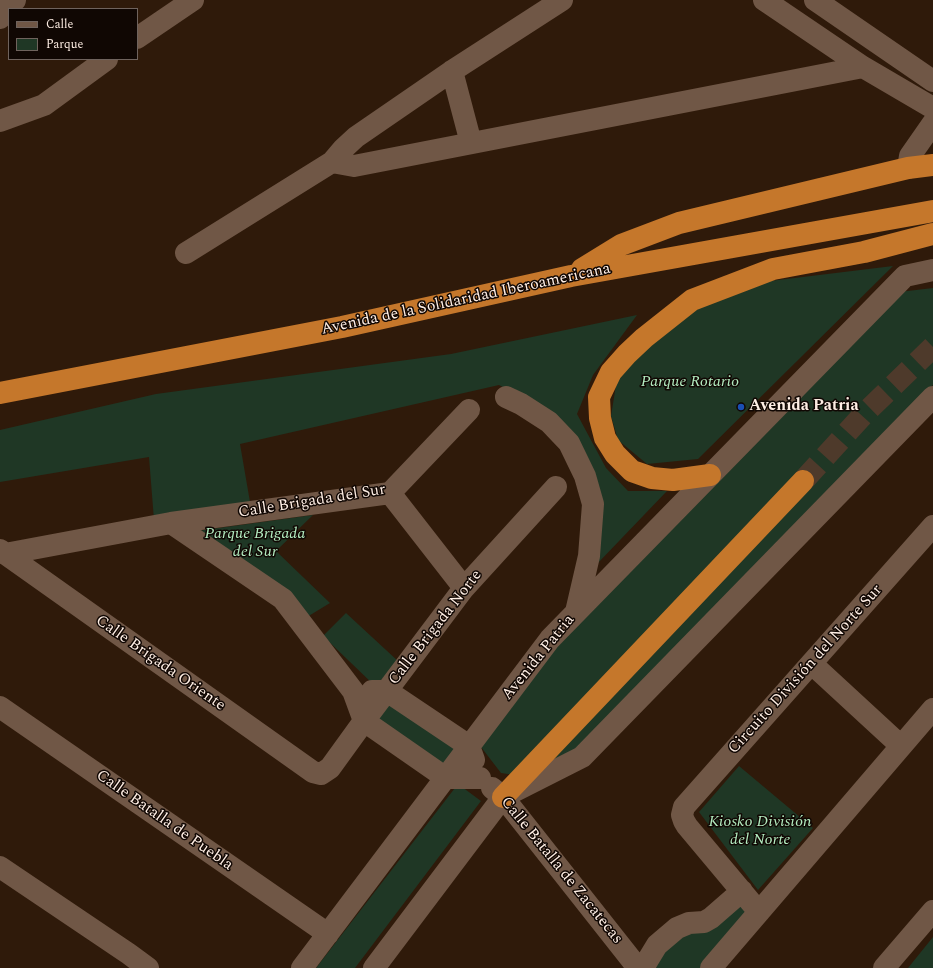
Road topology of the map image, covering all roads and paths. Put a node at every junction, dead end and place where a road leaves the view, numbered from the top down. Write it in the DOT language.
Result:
graph roads {
  1 [pos="15,0"];
  2 [pos="193,0"];
  3 [pos="562,0"];
  4 [pos="764,0"];
  5 [pos="825,2"];
  6 [pos="0,18"];
  7 [pos="810,31"];
  8 [pos="138,37"];
  9 [pos="107,60"];
  10 [pos="863,67"];
  11 [pos="452,71"];
  12 [pos="933,81"];
  13 [pos="933,108"];
  14 [pos="0,122"];
  15 [pos="933,123"];
  16 [pos="471,144"];
  17 [pos="332,162"];
  18 [pos="933,165"];
  19 [pos="908,168"];
  20 [pos="933,211"];
  21 [pos="933,234"];
  22 [pos="186,253"];
  23 [pos="933,270"];
  24 [pos="571,276"];
  25 [pos="0,393"];
  26 [pos="506,397"];
  27 [pos="933,397"];
  28 [pos="469,410"];
  29 [pos="710,475"];
  30 [pos="802,480"];
  31 [pos="556,487"];
  32 [pos="390,493"];
  33 [pos="171,523"];
  34 [pos="933,526"];
  35 [pos="3,552"];
  36 [pos="464,588"];
  37 [pos="576,612"];
  38 [pos="812,664"];
  39 [pos="353,691"];
  40 [pos="387,691"];
  41 [pos="0,707"];
  42 [pos="933,709"];
  43 [pos="364,721"];
  44 [pos="470,746"];
  45 [pos="901,746"];
  46 [pos="321,774"];
  47 [pos="446,778"];
  48 [pos="480,778"];
  49 [pos="503,797"];
  50 [pos="0,867"];
  51 [pos="742,891"];
  52 [pos="933,911"];
  53 [pos="759,912"];
  54 [pos="328,934"];
  55 [pos="124,961"];
  56 [pos="148,968"];
  57 [pos="302,968"];
  58 [pos="374,968"];
  59 [pos="638,968"];
  60 [pos="643,968"];
  61 [pos="711,968"];
  62 [pos="884,968"];
  1 -- 6 [label="street"];
  2 -- 8 [label="street"];
  3 -- 11 [label="street"];
  4 -- 7 [label="street"];
  5 -- 7 [label="street"];
  5 -- 12 [label="street"];
  7 -- 10 [label="street"];
  9 -- 14 [label="street"];
  10 -- 13 [label="street"];
  10 -- 16 [label="street"];
  11 -- 16 [label="street"];
  11 -- 17 [label="street"];
  15 -- 19 [label="street"];
  16 -- 17 [label="street"];
  17 -- 22 [label="street"];
  18 -- 19 [label="highway"];
  19 -- 24 [label="highway"];
  20 -- 24 [label="highway, Avenida de la Solidaridad Iberoamericana"];
  21 -- 29 [label="highway"];
  23 -- 29 [label="street, Avenida Patria"];
  24 -- 25 [label="highway, Avenida de la Solidaridad Iberoamericana"];
  26 -- 37 [label="street"];
  27 -- 49 [label="street"];
  28 -- 32 [label="street, Calle Brigada del Sur"];
  29 -- 37 [label="street, Avenida Patria"];
  30 -- 49 [label="highway"];
  31 -- 36 [label="street, Calle Brigada Norte"];
  32 -- 33 [label="street, Calle Brigada del Sur"];
  32 -- 36 [label="street"];
  33 -- 35 [label="street, Calle Brigada del Sur"];
  33 -- 39 [label="street"];
  34 -- 38 [label="street, Circuito División del Norte Sur"];
  35 -- 46 [label="street, Calle Brigada Oriente"];
  36 -- 40 [label="street, Calle Brigada Norte"];
  37 -- 44 [label="street, Avenida Patria"];
  38 -- 45 [label="street"];
  38 -- 51 [label="street, Circuito División del Norte Sur"];
  39 -- 40 [label="street"];
  39 -- 43 [label="street"];
  40 -- 43 [label="street, Calle Brigada Norte"];
  40 -- 44 [label="street"];
  41 -- 54 [label="street, Calle Batalla de Puebla"];
  42 -- 45 [label="street"];
  43 -- 46 [label="street, Calle Brigada Norte"];
  43 -- 47 [label="street"];
  44 -- 47 [label="street, Avenida Patria"];
  44 -- 48 [label="street"];
  45 -- 53 [label="street"];
  47 -- 48 [label="street"];
  47 -- 54 [label="street, Avenida Patria"];
  48 -- 49 [label="street, Calle Batalla de Zacatecas"];
  49 -- 58 [label="street"];
  49 -- 59 [label="street, Calle Batalla de Zacatecas"];
  50 -- 55 [label="street"];
  51 -- 53 [label="street"];
  51 -- 60 [label="street"];
  52 -- 62 [label="street"];
  53 -- 61 [label="street"];
  54 -- 57 [label="street, Avenida Patria"];
  55 -- 56 [label="street"];
}
